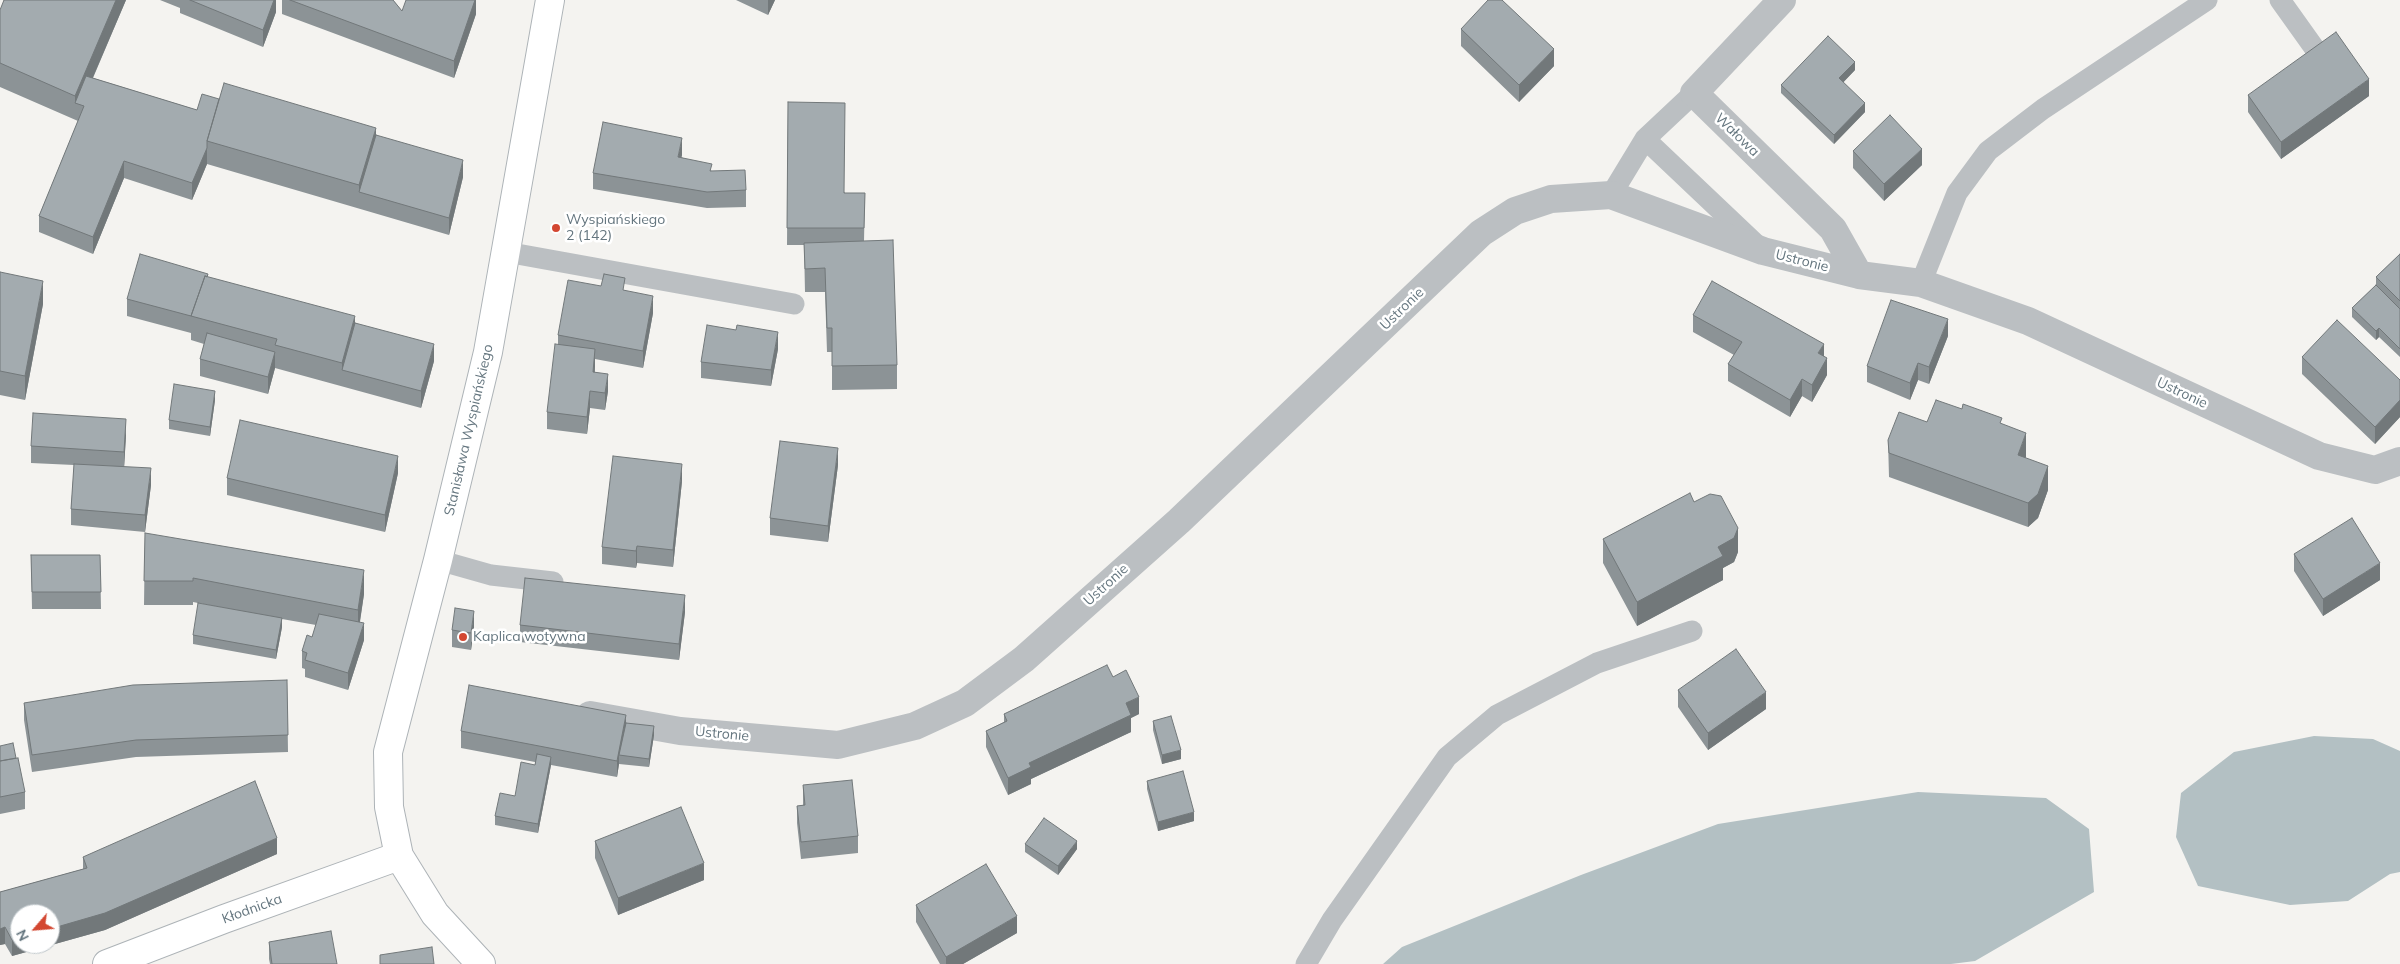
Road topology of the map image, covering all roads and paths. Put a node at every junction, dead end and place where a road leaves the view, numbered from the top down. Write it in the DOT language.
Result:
graph roads {
  1 [pos="1782,0"];
  2 [pos="2207,0"];
  3 [pos="2280,0"];
  4 [pos="546,2"];
  5 [pos="2316,49"];
  6 [pos="1694,93"];
  7 [pos="1645,139"];
  8 [pos="1611,195"];
  9 [pos="1763,250"];
  10 [pos="506,252"];
  11 [pos="1859,275"];
  12 [pos="1921,283"];
  13 [pos="794,304"];
  14 [pos="2400,461"];
  15 [pos="438,560"];
  16 [pos="576,584"];
  17 [pos="1692,630"];
  18 [pos="563,710"];
  19 [pos="399,856"];
  20 [pos="107,964"];
  21 [pos="481,964"];
  22 [pos="1306,964"];
  1 -- 6 [label="street"];
  2 -- 12 [label="lane"];
  3 -- 5 [label="lane"];
  4 -- 10 [label="main road, Stanisława Wyspiańskiego"];
  6 -- 7 [label="lane"];
  6 -- 11 [label="street, Wałowa"];
  7 -- 8 [label="lane"];
  7 -- 9 [label="lane"];
  8 -- 9 [label="street, Ustronie"];
  8 -- 18 [label="street, Ustronie"];
  9 -- 11 [label="street, Ustronie"];
  10 -- 13 [label="lane"];
  10 -- 15 [label="main road, Stanisława Wyspiańskiego"];
  11 -- 12 [label="street, Ustronie"];
  12 -- 14 [label="street, Ustronie"];
  15 -- 16 [label="lane"];
  15 -- 19 [label="main road, Stanisława Wyspiańskiego"];
  17 -- 22 [label="lane"];
  19 -- 20 [label="main road, Kłodnicka"];
  19 -- 21 [label="main road"];
}
